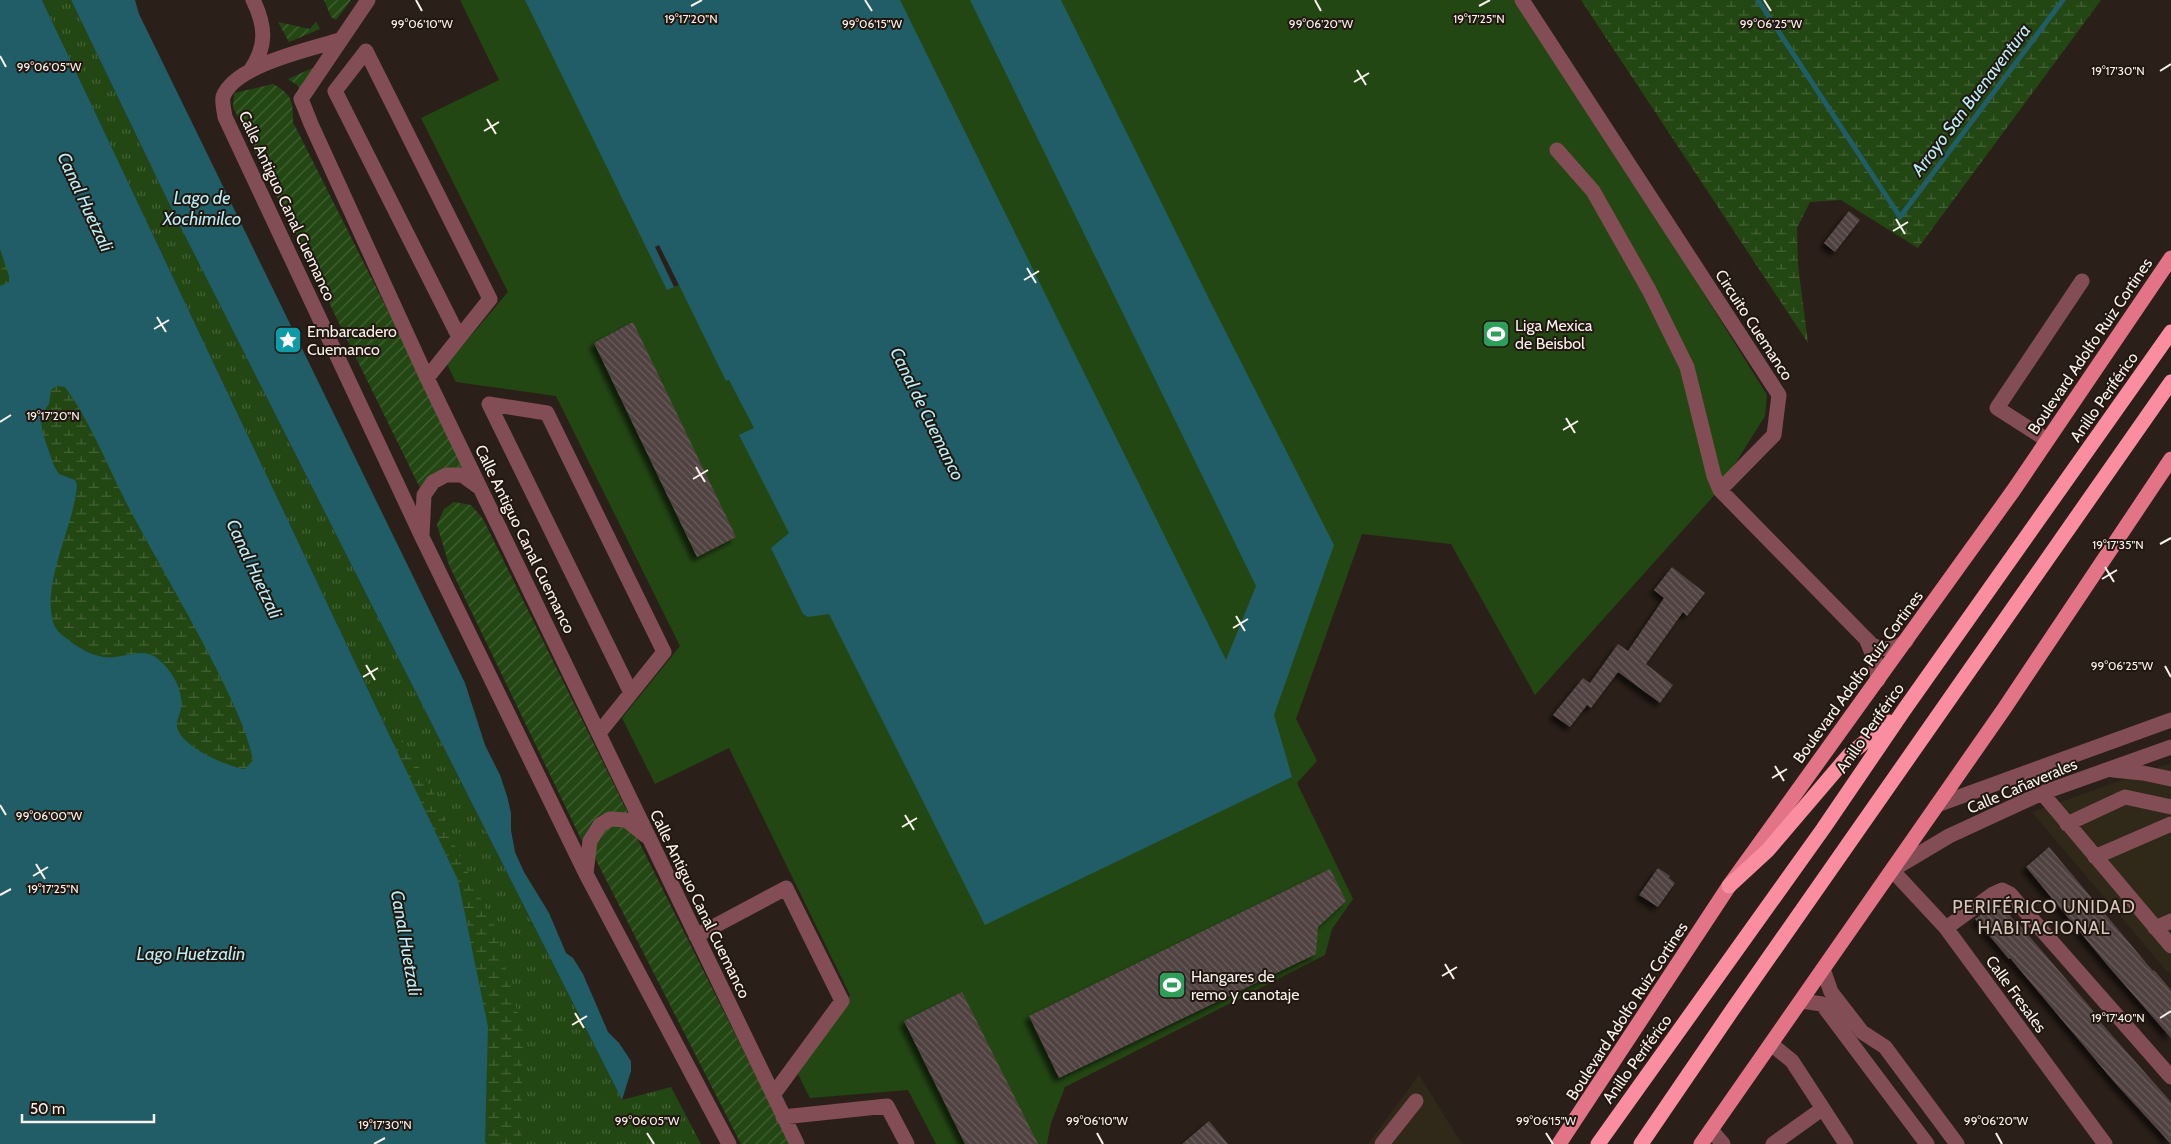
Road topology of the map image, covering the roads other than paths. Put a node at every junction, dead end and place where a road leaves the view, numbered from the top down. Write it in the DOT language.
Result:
graph roads {
  1 [pos="253,0"];
  2 [pos="368,0"];
  3 [pos="1522,0"];
  4 [pos="340,40"];
  5 [pos="250,71"];
  6 [pos="1557,150"];
  7 [pos="2171,258"];
  8 [pos="2082,281"];
  9 [pos="2171,332"];
  10 [pos="459,337"];
  11 [pos="427,378"];
  12 [pos="2171,382"];
  13 [pos="2048,440"];
  14 [pos="2171,459"];
  15 [pos="482,489"];
  16 [pos="1720,490"];
  17 [pos="422,537"];
  18 [pos="1866,641"];
  19 [pos="1906,641"];
  20 [pos="1878,680"];
  21 [pos="631,693"];
  22 [pos="1904,710"];
  23 [pos="2171,720"];
  24 [pos="599,733"];
  25 [pos="2171,747"];
  26 [pos="2109,769"];
  27 [pos="2013,778"];
  28 [pos="2171,779"];
  29 [pos="2042,793"];
  30 [pos="2022,803"];
  31 [pos="1937,805"];
  32 [pos="2171,807"];
  33 [pos="2068,824"];
  34 [pos="2171,824"];
  35 [pos="649,839"];
  36 [pos="2095,857"];
  37 [pos="1892,870"];
  38 [pos="586,874"];
  39 [pos="1729,886"];
  40 [pos="2171,921"];
  41 [pos="1946,928"];
  42 [pos="2155,928"];
  43 [pos="696,936"];
  44 [pos="2171,946"];
  45 [pos="1823,969"];
  46 [pos="1801,1001"];
  47 [pos="1771,1044"];
  48 [pos="2171,1077"];
  49 [pos="773,1095"];
  50 [pos="1416,1101"];
  51 [pos="1822,1109"];
  52 [pos="784,1117"];
  53 [pos="1711,1130"];
  54 [pos="729,1144"];
  55 [pos="797,1144"];
  56 [pos="907,1144"];
  57 [pos="1382,1144"];
  58 [pos="1559,1144"];
  59 [pos="1598,1144"];
  60 [pos="1641,1144"];
  61 [pos="1702,1144"];
  62 [pos="1723,1144"];
  63 [pos="1773,1144"];
  64 [pos="1846,1144"];
  65 [pos="1927,1144"];
  66 [pos="1957,1144"];
  67 [pos="2105,1144"];
  1 -- 5 [label="street"];
  2 -- 4 [label="street"];
  3 -- 16 [label="street, Circuito Cuemanco"];
  4 -- 5 [label="street, Calle Antiguo Canal Cuemanco"];
  4 -- 11 [label="street, Calle Antiguo Canal Cuemanco"];
  5 -- 17 [label="street, Calle Antiguo Canal Cuemanco"];
  6 -- 16 [label="street"];
  7 -- 13 [label="main road, Boulevard Adolfo Ruiz Cortines"];
  8 -- 13 [label="street"];
  9 -- 22 [label="highway, Anillo Periférico"];
  10 -- 10 [label="street"];
  10 -- 11 [label="street"];
  11 -- 15 [label="street, Calle Antiguo Canal Cuemanco"];
  12 -- 60 [label="highway"];
  13 -- 19 [label="main road, Boulevard Adolfo Ruiz Cortines"];
  14 -- 31 [label="main road"];
  15 -- 17 [label="street"];
  15 -- 24 [label="street, Calle Antiguo Canal Cuemanco"];
  16 -- 18 [label="street"];
  17 -- 38 [label="street, Calle Antiguo Canal Cuemanco"];
  18 -- 19 [label="street"];
  18 -- 20 [label="street"];
  19 -- 20 [label="main road, Boulevard Adolfo Ruiz Cortines"];
  20 -- 39 [label="main road, Boulevard Adolfo Ruiz Cortines"];
  21 -- 21 [label="street"];
  21 -- 24 [label="street"];
  22 -- 39 [label="highway"];
  22 -- 59 [label="highway, Anillo Periférico"];
  23 -- 27 [label="street, Calle Cañaverales"];
  24 -- 35 [label="street, Calle Antiguo Canal Cuemanco"];
  25 -- 26 [label="street, Calle Cañaverales"];
  26 -- 28 [label="street"];
  26 -- 29 [label="street, Calle Cañaverales"];
  27 -- 30 [label="street"];
  27 -- 31 [label="street, Calle Cañaverales"];
  29 -- 30 [label="street, Calle Cañaverales"];
  29 -- 33 [label="street"];
  30 -- 37 [label="street, Calle Cañaverales"];
  31 -- 37 [label="main road"];
  32 -- 33 [label="street"];
  33 -- 36 [label="street"];
  34 -- 36 [label="street"];
  35 -- 38 [label="street"];
  35 -- 43 [label="street, Calle Antiguo Canal Cuemanco"];
  36 -- 42 [label="street"];
  37 -- 41 [label="street, Calle Fresales"];
  37 -- 45 [label="main road"];
  38 -- 54 [label="street, Calle Antiguo Canal Cuemanco"];
  39 -- 58 [label="main road, Boulevard Adolfo Ruiz Cortines"];
  40 -- 42 [label="street"];
  41 -- 48 [label="street"];
  41 -- 67 [label="street, Calle Fresales"];
  42 -- 44 [label="street"];
  43 -- 49 [label="street, Calle Antiguo Canal Cuemanco"];
  43 -- 49 [label="street"];
  45 -- 46 [label="main road"];
  45 -- 66 [label="street"];
  46 -- 47 [label="main road"];
  46 -- 65 [label="street"];
  47 -- 51 [label="street"];
  47 -- 53 [label="main road"];
  49 -- 52 [label="street, Calle Antiguo Canal Cuemanco"];
  50 -- 57 [label="street"];
  51 -- 63 [label="street"];
  51 -- 64 [label="street"];
  52 -- 55 [label="street, Calle Antiguo Canal Cuemanco"];
  52 -- 56 [label="street"];
  53 -- 61 [label="main road"];
  53 -- 62 [label="street"];
}
